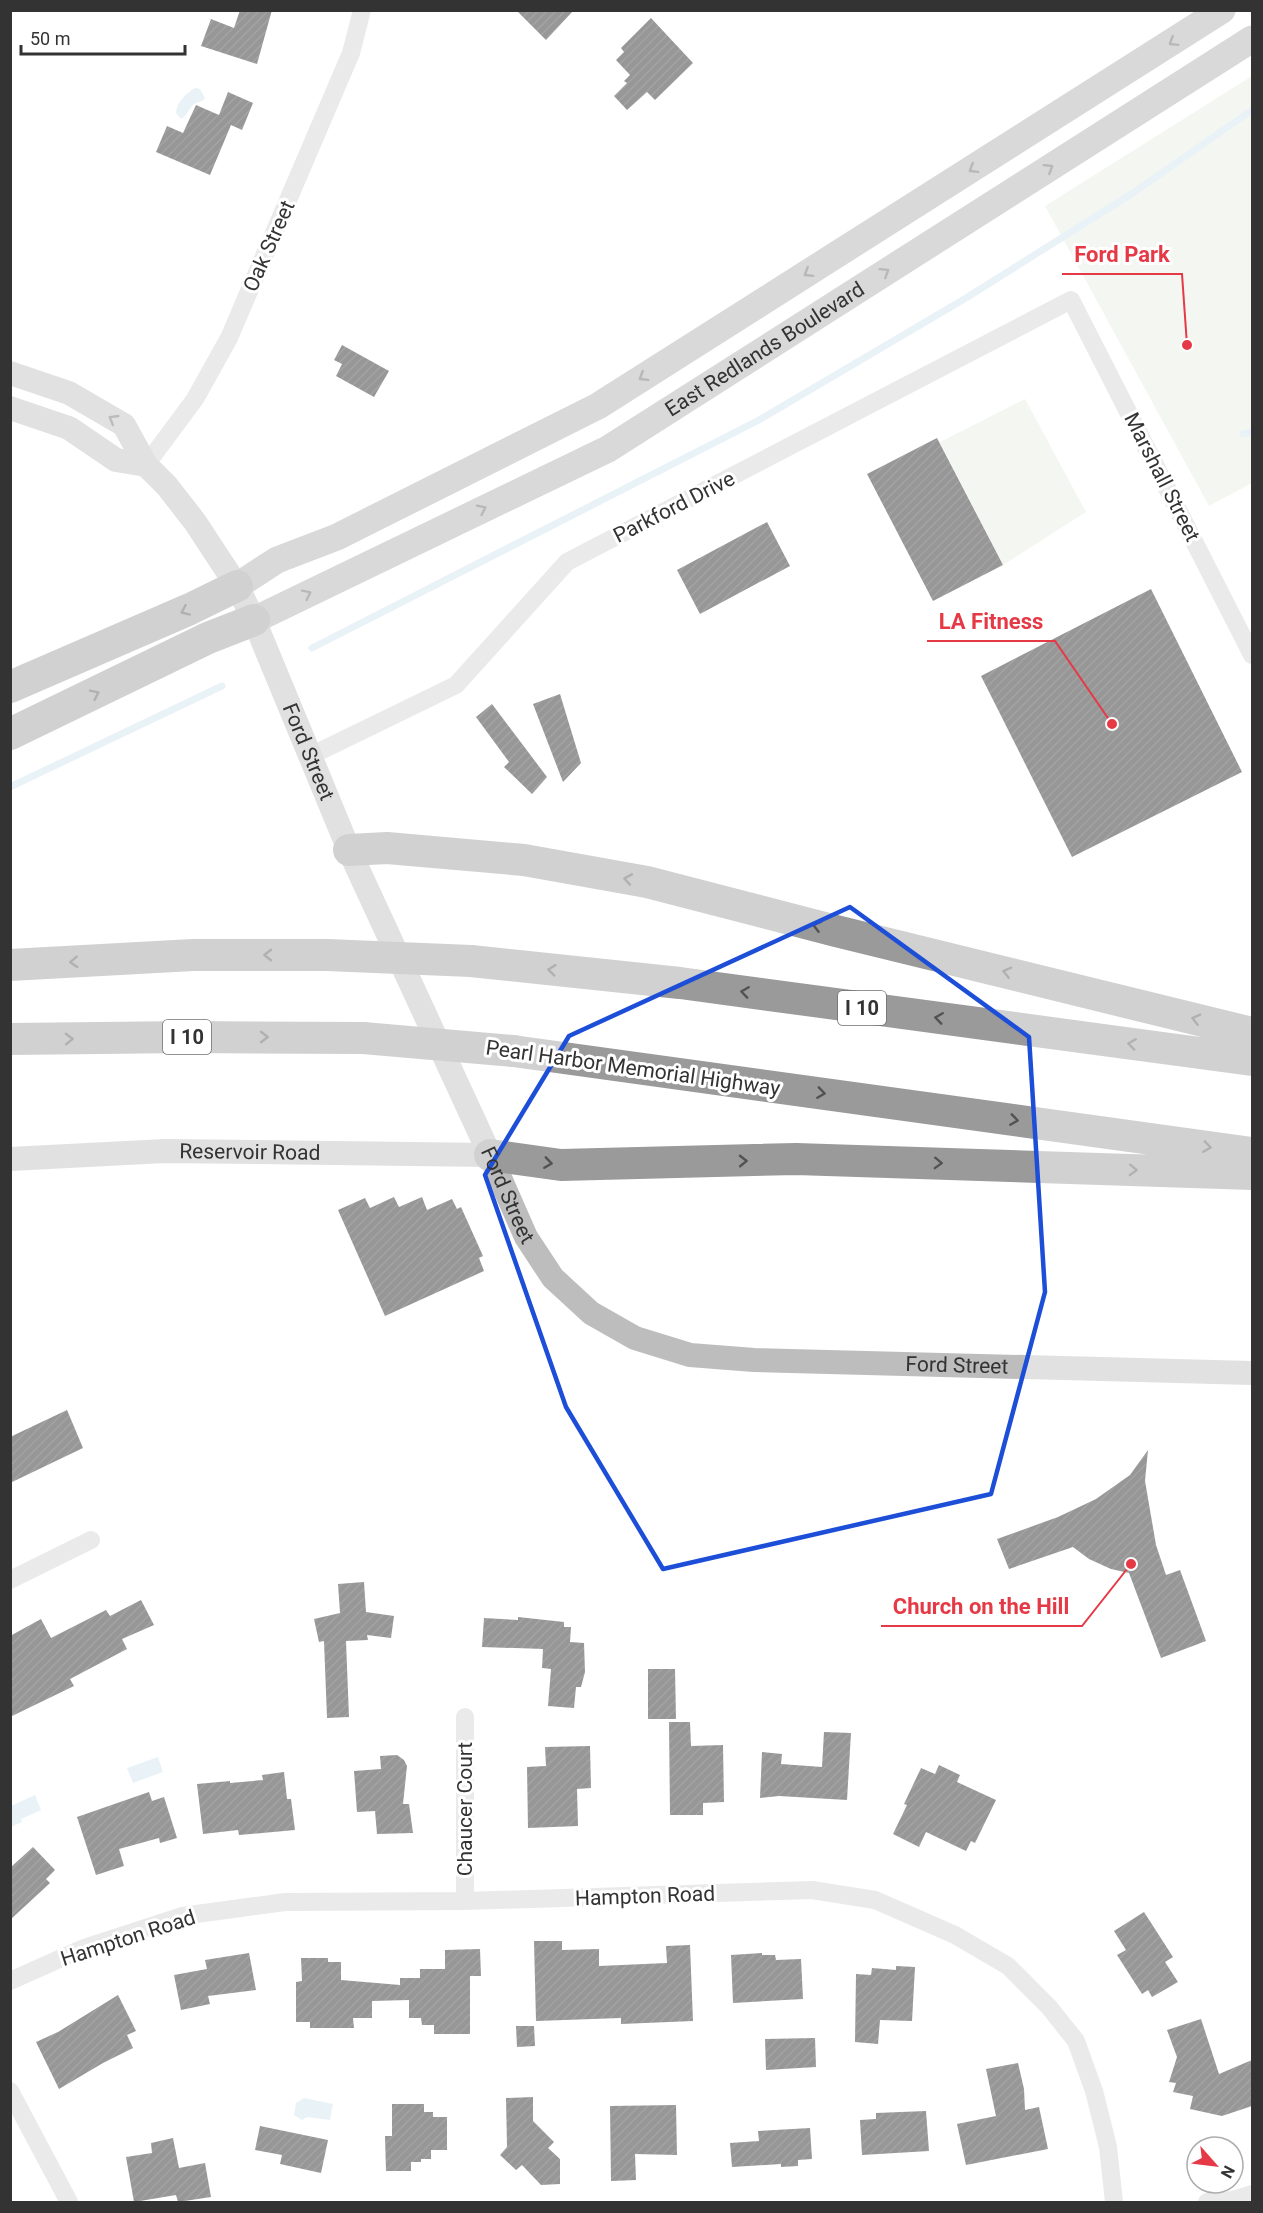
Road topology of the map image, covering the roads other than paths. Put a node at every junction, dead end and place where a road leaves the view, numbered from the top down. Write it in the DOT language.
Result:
graph roads {
  1 [pos="362,10"];
  2 [pos="1222,10"];
  3 [pos="1252,39"];
  4 [pos="1071,300"];
  5 [pos="10,373"];
  6 [pos="10,408"];
  7 [pos="146,465"];
  8 [pos="237,586"];
  9 [pos="254,620"];
  10 [pos="1252,655"];
  11 [pos="10,687"];
  12 [pos="10,734"];
  13 [pos="310,756"];
  14 [pos="349,850"];
  15 [pos="10,965"];
  16 [pos="1252,1033"];
  17 [pos="10,1039"];
  18 [pos="1252,1060"];
  19 [pos="1252,1153"];
  20 [pos="490,1155"];
  21 [pos="10,1159"];
  22 [pos="1252,1174"];
  23 [pos="1252,1373"];
  24 [pos="91,1540"];
  25 [pos="10,1580"];
  26 [pos="465,1717"];
  27 [pos="465,1901"];
  28 [pos="10,1981"];
  29 [pos="10,2091"];
  30 [pos="1252,2194"];
  31 [pos="69,2202"];
  32 [pos="1114,2202"];
  33 [pos="1207,2202"];
  1 -- 7 [label="street, Oak Street"];
  2 -- 8 [label="main road, East Redlands Boulevard, one-way"];
  9 -- 3 [label="main road, East Redlands Boulevard, one-way"];
  4 -- 10 [label="street, Marshall Street"];
  4 -- 13 [label="street, Parkford Drive"];
  7 -- 5 [label="main road, Ford Street, one-way"];
  6 -- 7 [label="main road"];
  7 -- 8 [label="main road, Ford Street"];
  8 -- 9 [label="main road, Ford Street"];
  8 -- 11 [label="highway, one-way"];
  12 -- 9 [label="highway, one-way"];
  9 -- 13 [label="main road, Ford Street"];
  13 -- 14 [label="main road, Ford Street"];
  16 -- 14 [label="highway, one-way"];
  14 -- 20 [label="main road, Ford Street"];
  18 -- 15 [label="highway, I 10, one-way, bridge"];
  17 -- 19 [label="highway, Pearl Harbor Memorial Highway / I 10, one-way, bridge"];
  20 -- 21 [label="main road, Reservoir Road"];
  20 -- 22 [label="highway, one-way"];
  20 -- 23 [label="main road, Ford Street"];
  24 -- 25 [label="street"];
  26 -- 27 [label="street, Chaucer Court"];
  27 -- 28 [label="street, Hampton Road"];
  27 -- 32 [label="street, Hampton Road"];
  29 -- 31 [label="street"];
  30 -- 33 [label="street"];
}
